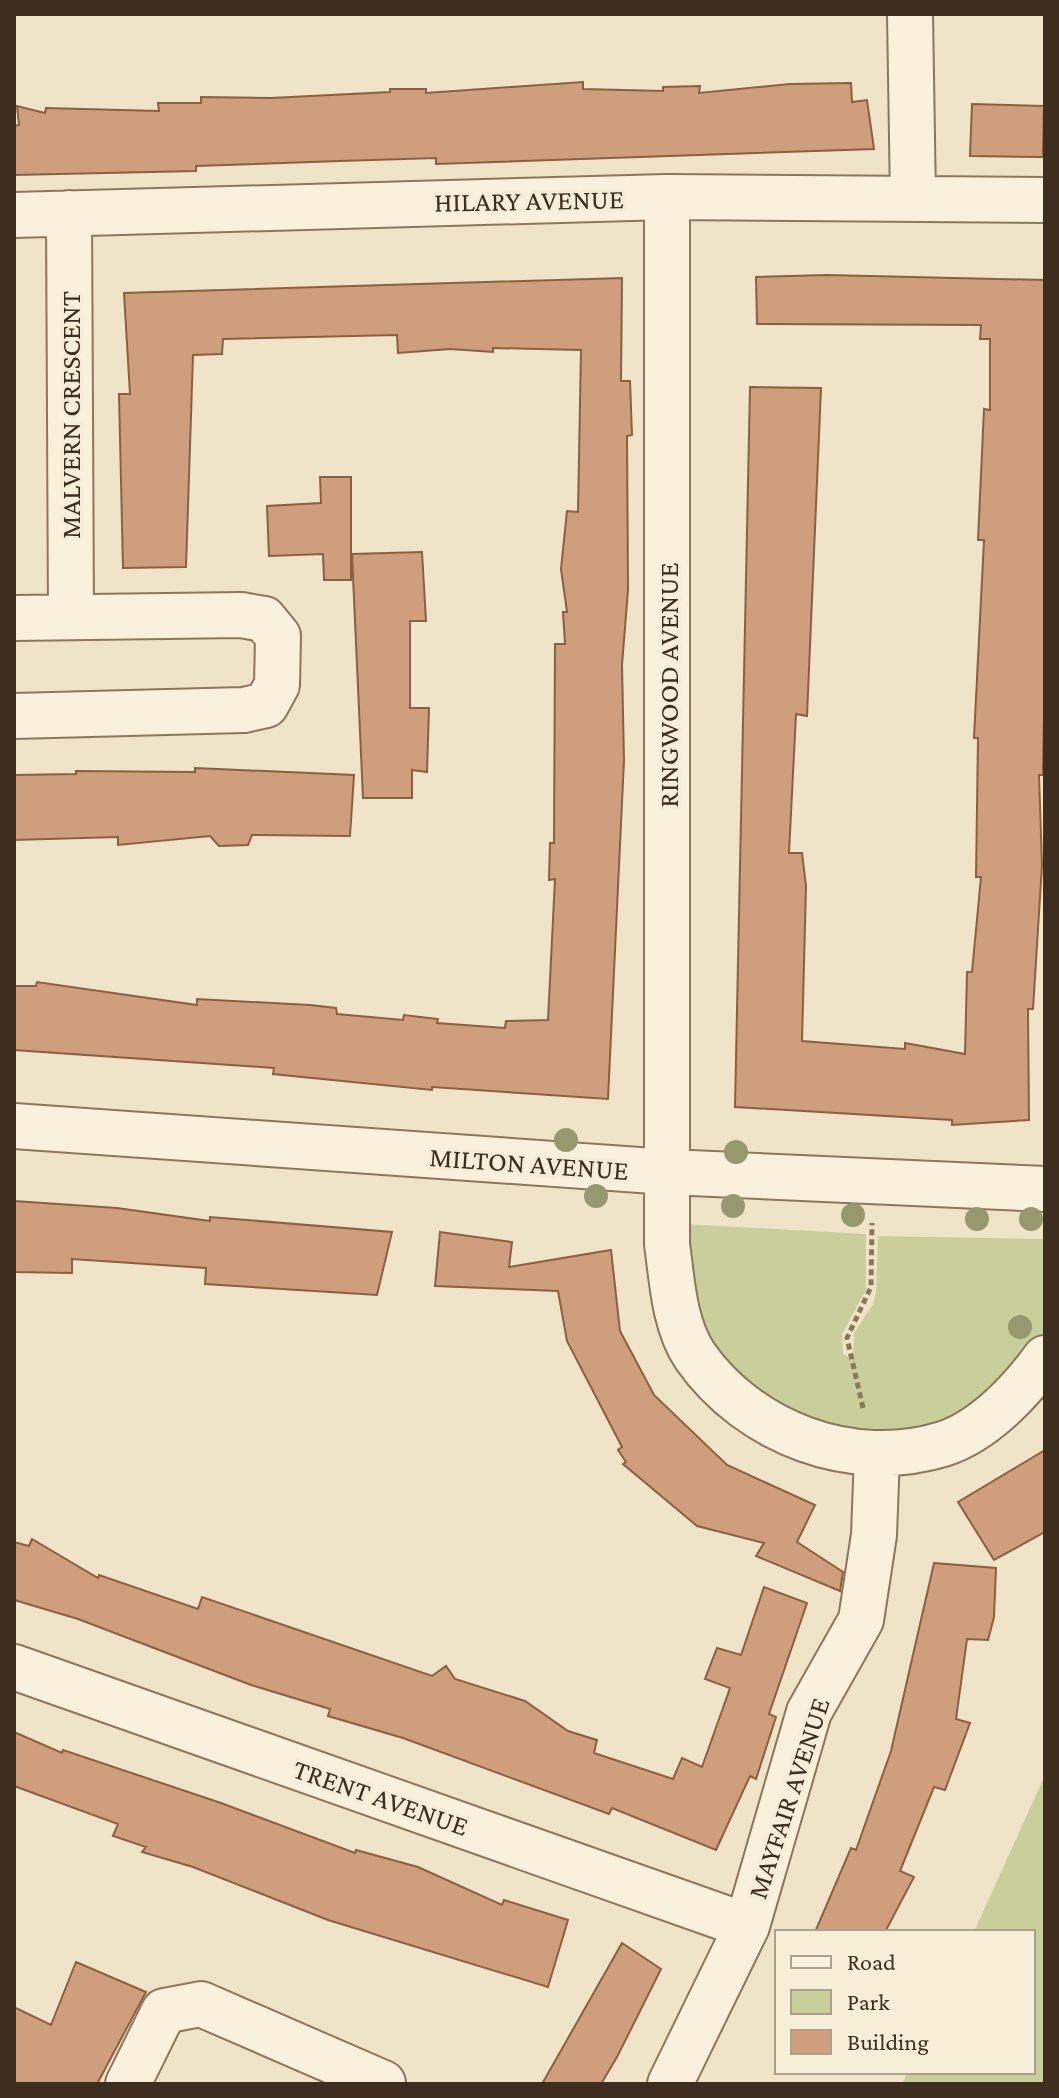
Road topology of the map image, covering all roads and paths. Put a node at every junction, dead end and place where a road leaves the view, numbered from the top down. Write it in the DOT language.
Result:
graph roads {
  1 [pos="910,14"];
  2 [pos="667,197"];
  3 [pos="913,199"];
  4 [pos="1045,200"];
  5 [pos="69,213"];
  6 [pos="14,215"];
  7 [pos="71,617"];
  8 [pos="14,618"];
  9 [pos="14,716"];
  10 [pos="14,1126"];
  11 [pos="668,1172"];
  12 [pos="872,1182"];
  13 [pos="1045,1189"];
  14 [pos="1045,1358"];
  15 [pos="877,1455"];
  16 [pos="14,1667"];
  17 [pos="747,1926"];
  18 [pos="383,2083"];
  19 [pos="128,2084"];
  20 [pos="670,2084"];
  1 -- 3 [label="street"];
  2 -- 3 [label="street, HILARY AVENUE"];
  2 -- 5 [label="street, HILARY AVENUE"];
  2 -- 11 [label="street, RINGWOOD AVENUE"];
  3 -- 4 [label="street, HILARY AVENUE"];
  5 -- 6 [label="street, HILARY AVENUE"];
  5 -- 7 [label="street, MALVERN CRESCENT"];
  7 -- 8 [label="street"];
  7 -- 9 [label="street"];
  10 -- 11 [label="street, MILTON AVENUE"];
  11 -- 12 [label="street, MILTON AVENUE"];
  11 -- 15 [label="street"];
  12 -- 13 [label="street, MILTON AVENUE"];
  12 -- 15 [label="path"];
  14 -- 15 [label="street"];
  15 -- 17 [label="street, MAYFAIR AVENUE"];
  16 -- 17 [label="street, TRENT AVENUE"];
  17 -- 20 [label="street, MAYFAIR AVENUE"];
  18 -- 19 [label="street"];
}
